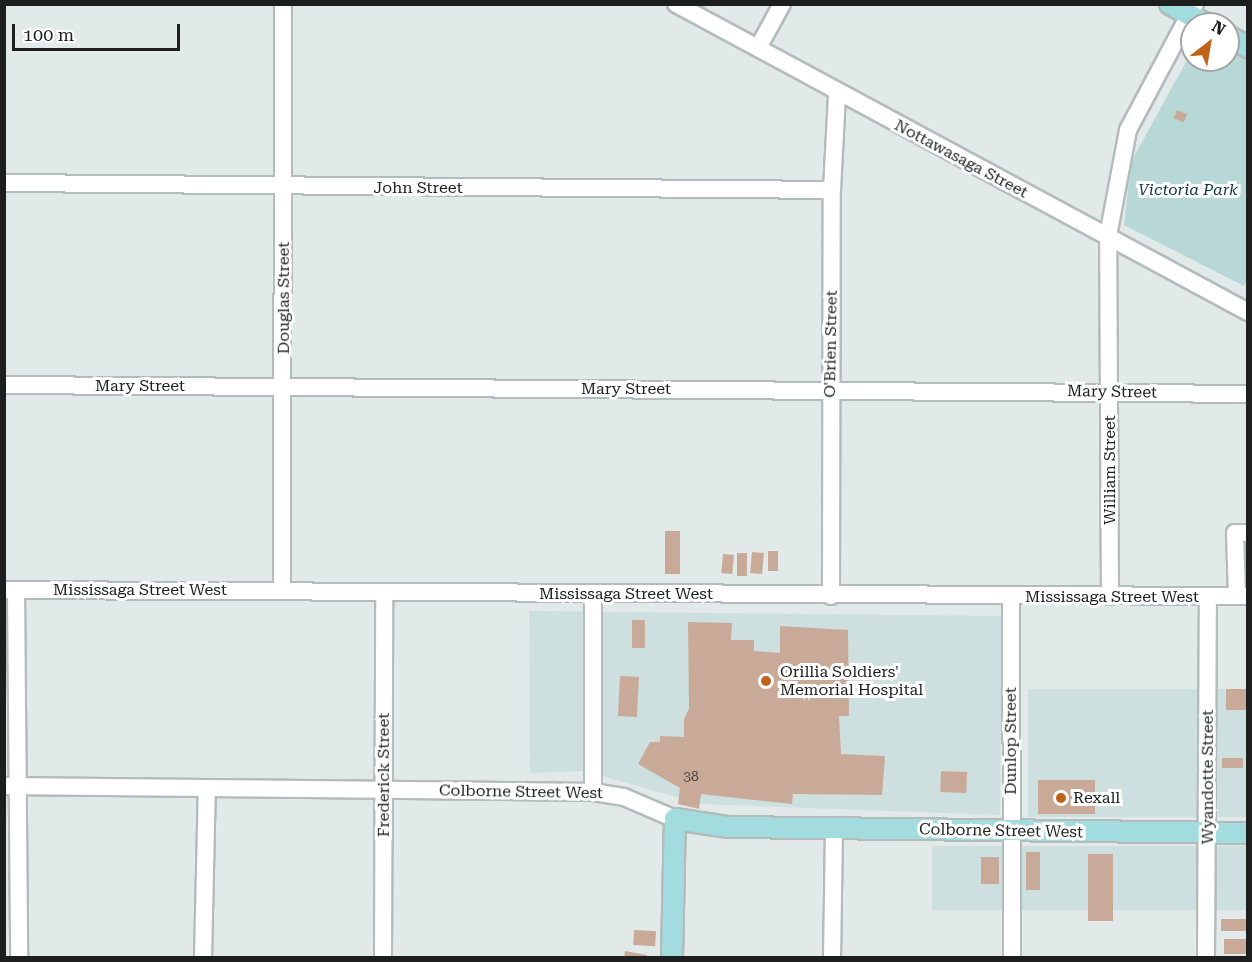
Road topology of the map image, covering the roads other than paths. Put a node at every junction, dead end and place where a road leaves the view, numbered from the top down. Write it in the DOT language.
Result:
graph roads {
  1 [pos="283,4"];
  2 [pos="676,4"];
  3 [pos="782,4"];
  4 [pos="1170,4"];
  5 [pos="1192,12"];
  6 [pos="1180,43"];
  7 [pos="758,48"];
  8 [pos="837,93"];
  9 [pos="4,183"];
  10 [pos="283,187"];
  11 [pos="832,190"];
  12 [pos="1108,236"];
  13 [pos="1248,312"];
  14 [pos="4,385"];
  15 [pos="284,388"];
  16 [pos="830,389"];
  17 [pos="1110,392"];
  18 [pos="1248,394"];
  19 [pos="1248,533"];
  20 [pos="10,590"];
  21 [pos="282,591"];
  22 [pos="384,592"];
  23 [pos="593,594"];
  24 [pos="831,596"];
  25 [pos="1110,596"];
  26 [pos="1208,596"];
  27 [pos="1242,596"];
  28 [pos="1011,597"];
  29 [pos="12,786"];
  30 [pos="207,788"];
  31 [pos="384,790"];
  32 [pos="593,792"];
  33 [pos="675,819"];
  34 [pos="834,828"];
  35 [pos="1011,831"];
  36 [pos="1209,833"];
  37 [pos="1248,833"];
  38 [pos="12,937"];
  39 [pos="19,957"];
  40 [pos="203,957"];
  41 [pos="383,957"];
  42 [pos="672,957"];
  43 [pos="832,957"];
  44 [pos="1012,957"];
  45 [pos="1206,957"];
  1 -- 10 [label="street, Douglas Street"];
  2 -- 7 [label="street, Nottawasaga Street"];
  3 -- 7 [label="street"];
  4 -- 5 [label="main road"];
  6 -- 12 [label="street, William Street"];
  7 -- 8 [label="street, Nottawasaga Street"];
  8 -- 11 [label="street, O'Brien Street"];
  8 -- 12 [label="street, Nottawasaga Street"];
  9 -- 10 [label="street, John Street"];
  10 -- 11 [label="street, John Street"];
  10 -- 15 [label="street, Douglas Street"];
  11 -- 16 [label="street, O'Brien Street"];
  12 -- 13 [label="street, Nottawasaga Street"];
  12 -- 17 [label="street, William Street"];
  14 -- 15 [label="street, Mary Street"];
  15 -- 16 [label="street, Mary Street"];
  15 -- 21 [label="street, Douglas Street"];
  16 -- 17 [label="street, Mary Street"];
  16 -- 24 [label="street, O'Brien Street"];
  17 -- 18 [label="street, Mary Street"];
  17 -- 25 [label="street, William Street"];
  19 -- 27 [label="street"];
  20 -- 21 [label="street, Mississaga Street West"];
  20 -- 29 [label="street"];
  21 -- 22 [label="street, Mississaga Street West"];
  22 -- 23 [label="street, Mississaga Street West"];
  22 -- 31 [label="street, Frederick Street"];
  23 -- 24 [label="street, Mississaga Street West"];
  23 -- 32 [label="street"];
  24 -- 28 [label="street, Mississaga Street West"];
  25 -- 26 [label="street, Mississaga Street West"];
  25 -- 28 [label="street, Mississaga Street West"];
  26 -- 27 [label="street, Mississaga Street West"];
  26 -- 36 [label="street, Wyandotte Street"];
  28 -- 35 [label="street, Dunlop Street"];
  29 -- 30 [label="street, Colborne Street West"];
  29 -- 38 [label="street"];
  30 -- 31 [label="street, Colborne Street West"];
  30 -- 40 [label="street"];
  31 -- 32 [label="street, Colborne Street West"];
  31 -- 41 [label="street, Frederick Street"];
  32 -- 33 [label="street, Colborne Street West"];
  33 -- 34 [label="main road, Colborne Street West"];
  33 -- 42 [label="main road"];
  34 -- 35 [label="main road, Colborne Street West"];
  34 -- 43 [label="street"];
  35 -- 36 [label="main road, Colborne Street West"];
  35 -- 44 [label="street, Dunlop Street"];
  36 -- 37 [label="main road, Colborne Street West"];
  36 -- 45 [label="street, Wyandotte Street"];
  38 -- 39 [label="street"];
}
